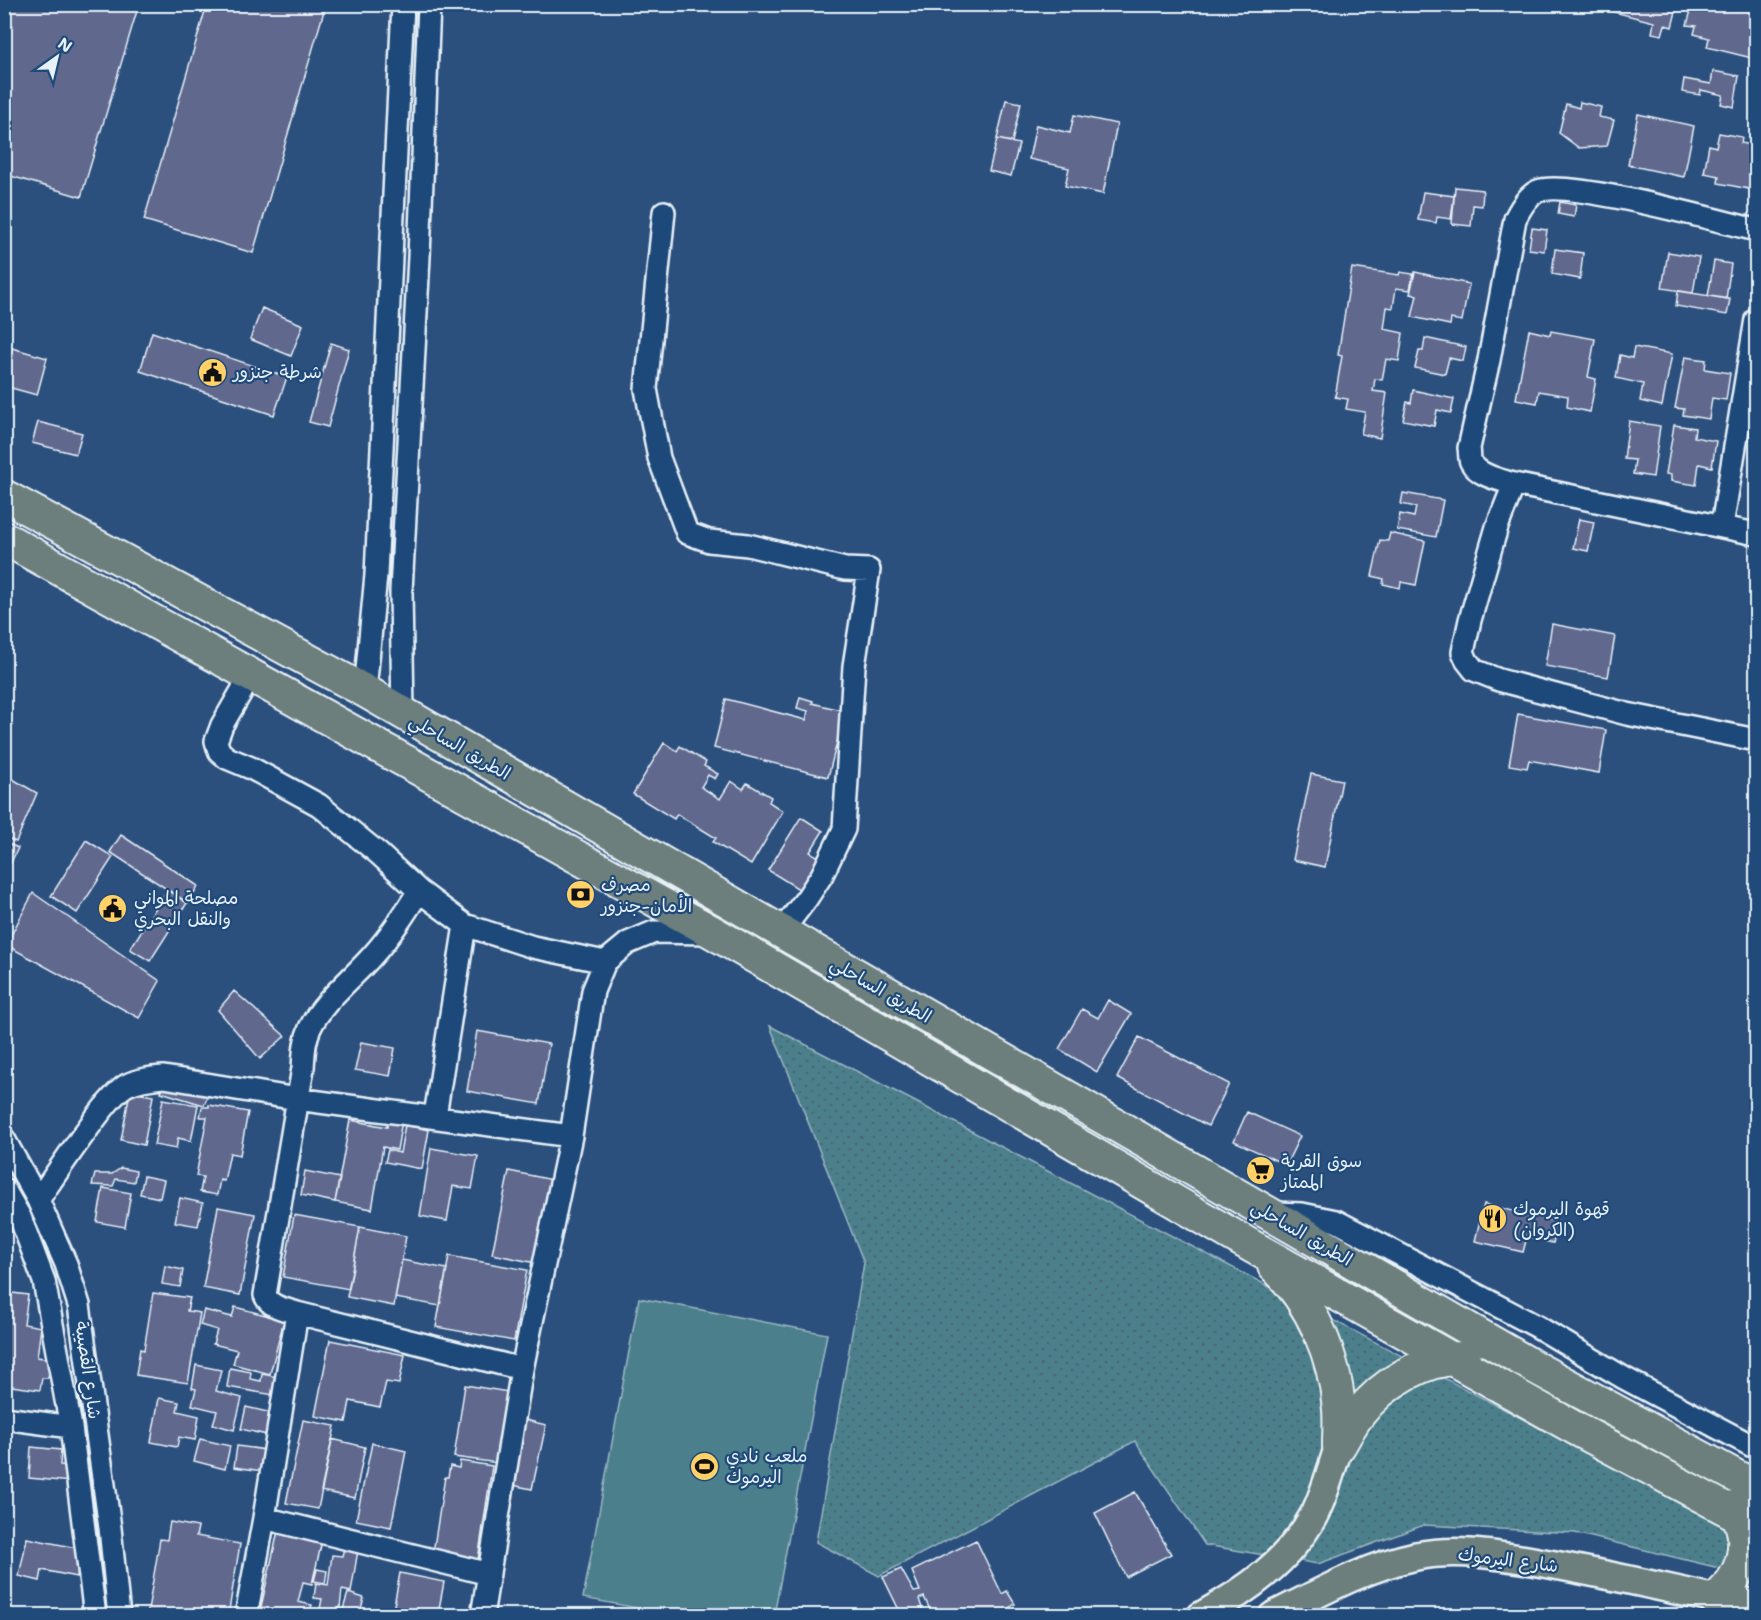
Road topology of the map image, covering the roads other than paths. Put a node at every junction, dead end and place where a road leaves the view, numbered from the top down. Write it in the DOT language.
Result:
graph roads {
  1 [pos="403,4"];
  2 [pos="429,4"];
  3 [pos="664,212"];
  4 [pos="1756,230"];
  5 [pos="1756,319"];
  6 [pos="1514,484"];
  7 [pos="4,496"];
  8 [pos="1722,526"];
  9 [pos="1756,534"];
  10 [pos="4,538"];
  11 [pos="251,675"];
  12 [pos="365,691"];
  13 [pos="403,714"];
  14 [pos="1756,740"];
  15 [pos="419,891"];
  16 [pos="465,925"];
  17 [pos="781,932"];
  18 [pos="714,933"];
  19 [pos="605,962"];
  20 [pos="297,1099"];
  21 [pos="435,1116"];
  22 [pos="571,1136"];
  23 [pos="4,1139"];
  24 [pos="4,1190"];
  25 [pos="38,1200"];
  26 [pos="1268,1213"];
  27 [pos="12,1216"];
  28 [pos="1254,1247"];
  29 [pos="297,1313"];
  30 [pos="1453,1358"];
  31 [pos="522,1369"];
  32 [pos="1538,1369"];
  33 [pos="4,1418"];
  34 [pos="71,1427"];
  35 [pos="1339,1446"];
  36 [pos="1756,1448"];
  37 [pos="1752,1485"];
  38 [pos="264,1518"];
  39 [pos="1747,1520"];
  40 [pos="489,1574"];
  41 [pos="1716,1599"];
  42 [pos="1756,1606"];
  43 [pos="95,1616"];
  44 [pos="119,1616"];
  45 [pos="246,1616"];
  46 [pos="482,1616"];
  47 [pos="1201,1616"];
  48 [pos="1273,1616"];
  1 -- 12 [label="street"];
  2 -- 13 [label="street"];
  3 -- 17 [label="street"];
  4 -- 6 [label="street"];
  5 -- 8 [label="street"];
  6 -- 8 [label="street"];
  6 -- 14 [label="street"];
  7 -- 12 [label="highway, الطريق الساحلي"];
  8 -- 9 [label="street"];
  10 -- 11 [label="highway, الطريق الساحلي"];
  11 -- 15 [label="street"];
  11 -- 18 [label="highway, الطريق الساحلي"];
  12 -- 13 [label="highway, الطريق الساحلي"];
  13 -- 17 [label="highway, الطريق الساحلي"];
  15 -- 16 [label="street"];
  15 -- 20 [label="street"];
  16 -- 19 [label="street"];
  16 -- 21 [label="street"];
  17 -- 26 [label="highway, الطريق الساحلي"];
  18 -- 19 [label="street"];
  18 -- 28 [label="highway, الطريق الساحلي"];
  19 -- 22 [label="street"];
  20 -- 21 [label="street"];
  20 -- 25 [label="street"];
  20 -- 29 [label="street"];
  21 -- 22 [label="street"];
  22 -- 31 [label="street"];
  23 -- 25 [label="street, شارع القصيبة"];
  24 -- 27 [label="street"];
  25 -- 44 [label="street, شارع القصيبة"];
  26 -- 32 [label="highway, الطريق الساحلي"];
  26 -- 36 [label="street"];
  27 -- 34 [label="street"];
  28 -- 30 [label="highway, الطريق الساحلي"];
  28 -- 35 [label="highway"];
  29 -- 31 [label="street"];
  29 -- 38 [label="street"];
  30 -- 32 [label="highway"];
  30 -- 35 [label="highway"];
  30 -- 39 [label="highway, الطريق الساحلي"];
  31 -- 40 [label="street"];
  32 -- 37 [label="highway, الطريق الساحلي"];
  33 -- 34 [label="street"];
  34 -- 43 [label="street"];
  35 -- 47 [label="main road"];
  37 -- 39 [label="highway"];
  38 -- 40 [label="street"];
  38 -- 45 [label="street"];
  39 -- 41 [label="highway"];
  40 -- 46 [label="street"];
  41 -- 42 [label="highway"];
  41 -- 48 [label="main road, شارع اليرموك"];
}
